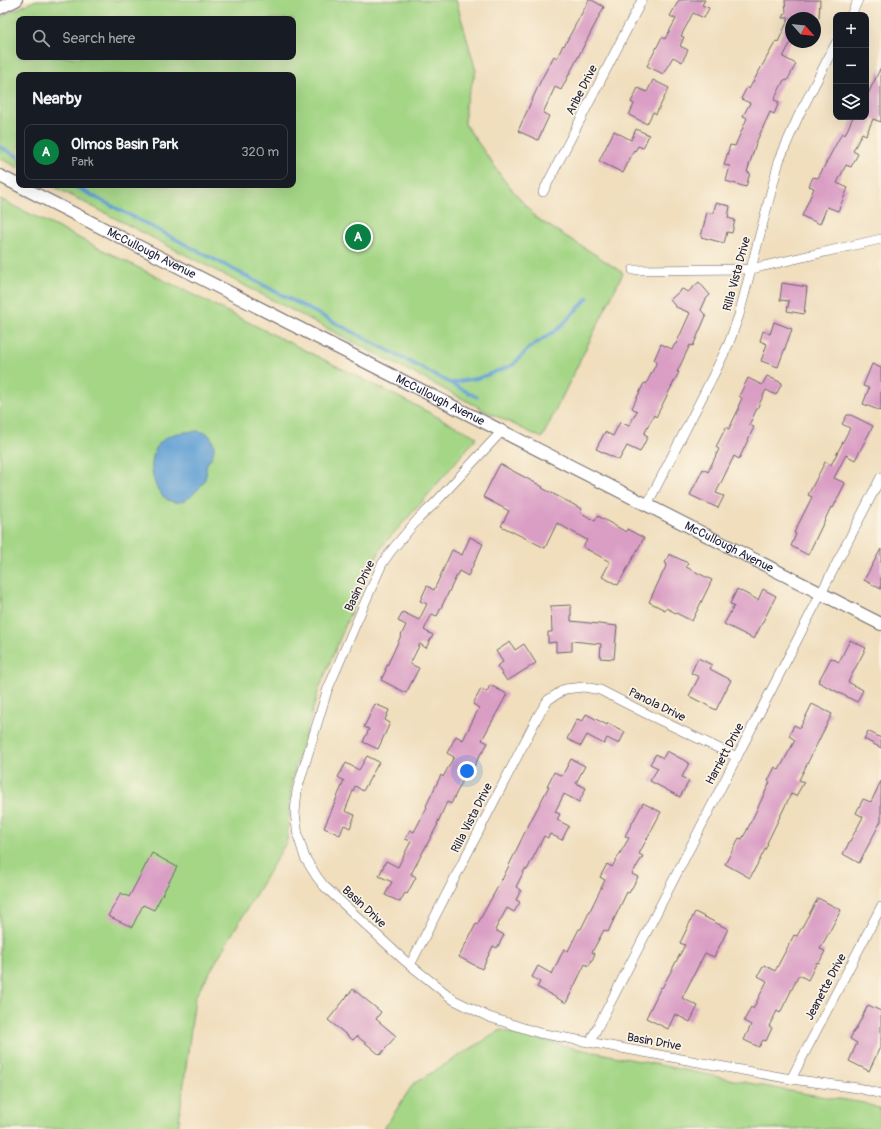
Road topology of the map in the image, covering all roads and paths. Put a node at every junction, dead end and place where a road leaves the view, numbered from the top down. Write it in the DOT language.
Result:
graph roads {
  1 [pos="16,0"];
  2 [pos="642,0"];
  3 [pos="858,0"];
  4 [pos="0,8"];
  5 [pos="852,12"];
  6 [pos="833,48"];
  7 [pos="0,176"];
  8 [pos="16,184"];
  9 [pos="24,188"];
  10 [pos="543,192"];
  11 [pos="881,239"];
  12 [pos="751,269"];
  13 [pos="633,270"];
  14 [pos="502,431"];
  15 [pos="881,477"];
  16 [pos="647,505"];
  17 [pos="821,593"];
  18 [pos="881,624"];
  19 [pos="565,689"];
  20 [pos="737,757"];
  21 [pos="881,906"];
  22 [pos="410,965"];
  23 [pos="590,1042"];
  24 [pos="791,1079"];
  25 [pos="881,1094"];
  1 -- 4 [label="main road"];
  2 -- 10 [label="street, Aribe Drive"];
  3 -- 5 [label="street"];
  6 -- 12 [label="street, Rilla Vista Drive"];
  7 -- 8 [label="main road, McCullough Avenue"];
  9 -- 14 [label="main road, McCullough Avenue"];
  11 -- 12 [label="street"];
  12 -- 13 [label="street"];
  12 -- 16 [label="street, Rilla Vista Drive"];
  14 -- 16 [label="main road, McCullough Avenue"];
  14 -- 22 [label="street, Basin Drive"];
  15 -- 17 [label="street, Harriett Drive"];
  16 -- 17 [label="main road, McCullough Avenue"];
  17 -- 18 [label="main road, McCullough Avenue"];
  17 -- 20 [label="street, Harriett Drive"];
  19 -- 20 [label="street, Panola Drive"];
  19 -- 22 [label="street, Rilla Vista Drive"];
  20 -- 23 [label="street, Harriett Drive"];
  21 -- 24 [label="street, Jeanette Drive"];
  22 -- 23 [label="street, Basin Drive"];
  23 -- 24 [label="street, Basin Drive"];
  24 -- 25 [label="street, Basin Drive"];
}
